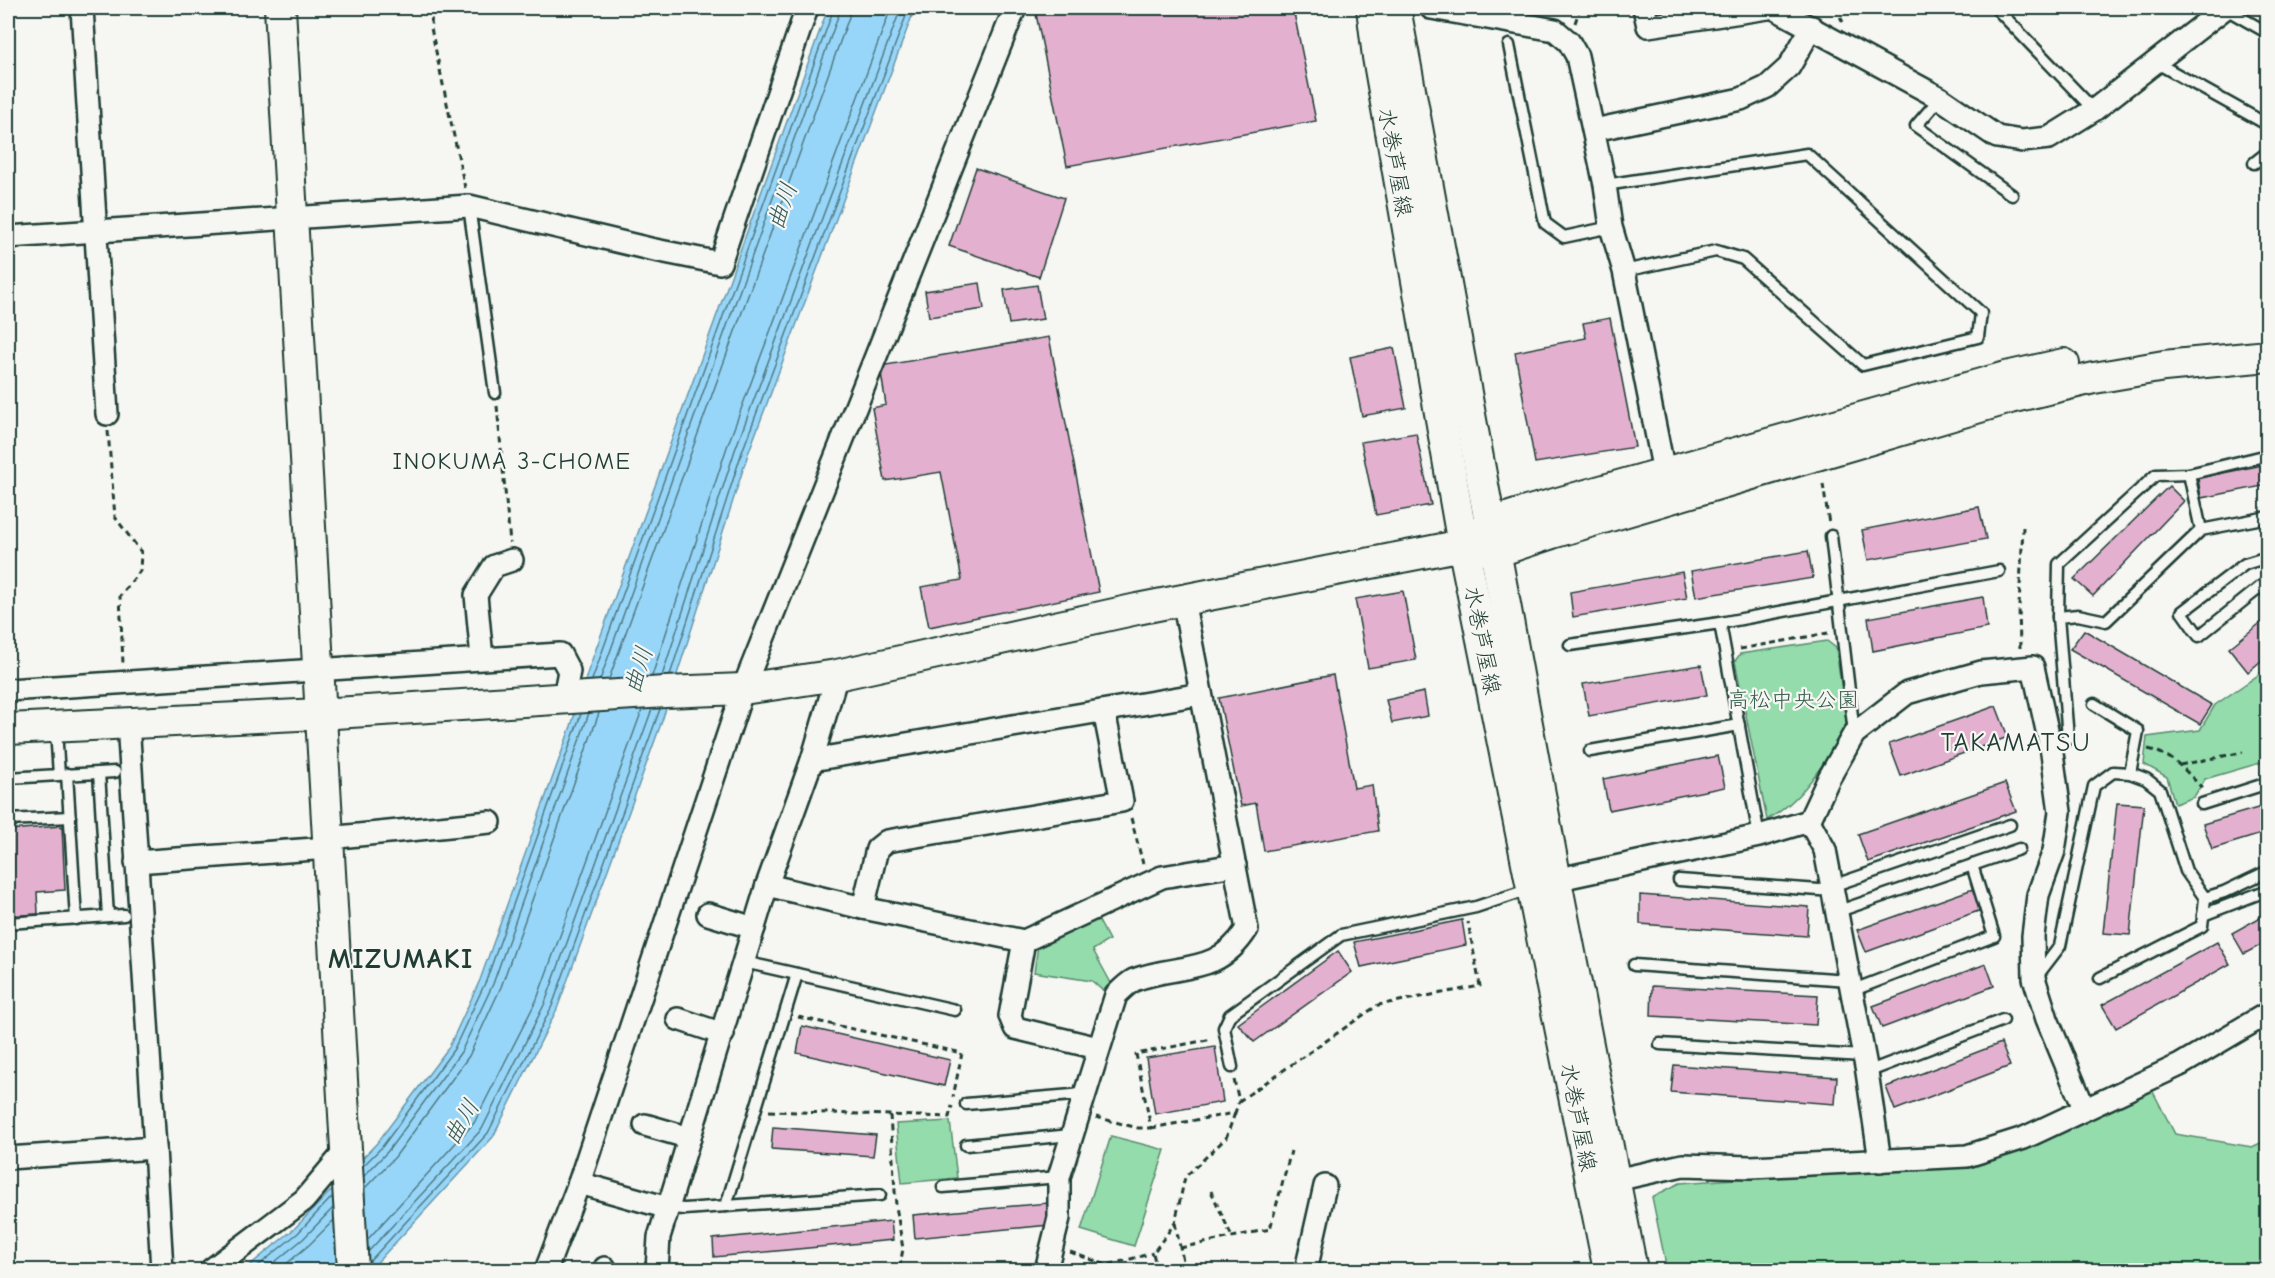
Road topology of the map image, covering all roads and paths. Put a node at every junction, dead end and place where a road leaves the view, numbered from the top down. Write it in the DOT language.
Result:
graph roads {
  1 [pos="82,8"];
  2 [pos="280,8"];
  3 [pos="432,8"];
  4 [pos="807,8"];
  5 [pos="1016,8"];
  6 [pos="1372,8"];
  7 [pos="1395,8"];
  8 [pos="1431,8"];
  9 [pos="1644,8"];
  10 [pos="1768,8"];
  11 [pos="1774,8"];
  12 [pos="1995,8"];
  13 [pos="2218,10"];
  14 [pos="1812,27"];
  15 [pos="2268,33"];
  16 [pos="1509,45"];
  17 [pos="2155,63"];
  18 [pos="1940,98"];
  19 [pos="2094,110"];
  20 [pos="2268,125"];
  21 [pos="1594,130"];
  22 [pos="2268,152"];
  23 [pos="2254,163"];
  24 [pos="1605,185"];
  25 [pos="2012,195"];
  26 [pos="469,206"];
  27 [pos="291,219"];
  28 [pos="1611,227"];
  29 [pos="94,231"];
  30 [pos="8,237"];
  31 [pos="1624,272"];
  32 [pos="2268,336"];
  33 [pos="2268,356"];
  34 [pos="495,393"];
  35 [pos="107,414"];
  36 [pos="2268,455"];
  37 [pos="1666,471"];
  38 [pos="2189,474"];
  39 [pos="1823,484"];
  40 [pos="2268,517"];
  41 [pos="2023,527"];
  42 [pos="2201,530"];
  43 [pos="1832,536"];
  44 [pos="1493,537"];
  45 [pos="1463,544"];
  46 [pos="2268,557"];
  47 [pos="512,560"];
  48 [pos="1999,571"];
  49 [pos="2268,581"];
  50 [pos="1183,600"];
  51 [pos="1838,600"];
  52 [pos="2058,617"];
  53 [pos="1720,623"];
  54 [pos="1841,631"];
  55 [pos="1570,645"];
  56 [pos="1726,651"];
  57 [pos="482,658"];
  58 [pos="2024,668"];
  59 [pos="317,669"];
  60 [pos="837,675"];
  61 [pos="123,682"];
  62 [pos="742,689"];
  63 [pos="8,690"];
  64 [pos="1201,694"];
  65 [pos="568,697"];
  66 [pos="2094,704"];
  67 [pos="1104,711"];
  68 [pos="319,714"];
  69 [pos="128,722"];
  70 [pos="1739,725"];
  71 [pos="56,727"];
  72 [pos="8,729"];
  73 [pos="1854,734"];
  74 [pos="2135,746"];
  75 [pos="1590,750"];
  76 [pos="2242,752"];
  77 [pos="2052,753"];
  78 [pos="812,760"];
  79 [pos="2180,765"];
  80 [pos="116,772"];
  81 [pos="99,773"];
  82 [pos="2130,773"];
  83 [pos="63,775"];
  84 [pos="8,778"];
  85 [pos="2268,783"];
  86 [pos="1122,801"];
  87 [pos="2208,802"];
  88 [pos="70,817"];
  89 [pos="8,820"];
  90 [pos="1809,821"];
  91 [pos="490,822"];
  92 [pos="2010,825"];
  93 [pos="1759,836"];
  94 [pos="328,843"];
  95 [pos="2019,849"];
  96 [pos="136,862"];
  97 [pos="1234,865"];
  98 [pos="1972,865"];
  99 [pos="2268,871"];
  100 [pos="1679,880"];
  101 [pos="1148,884"];
  102 [pos="767,885"];
  103 [pos="1545,885"];
  104 [pos="1833,888"];
  105 [pos="2268,890"];
  106 [pos="2205,897"];
  107 [pos="863,908"];
  108 [pos="1465,909"];
  109 [pos="1836,912"];
  110 [pos="708,914"];
  111 [pos="124,915"];
  112 [pos="2203,915"];
  113 [pos="108,916"];
  114 [pos="76,919"];
  115 [pos="8,924"];
  116 [pos="754,928"];
  117 [pos="1024,941"];
  118 [pos="744,962"];
  119 [pos="1634,965"];
  120 [pos="797,974"];
  121 [pos="2034,978"];
  122 [pos="2100,978"];
  123 [pos="1850,985"];
  124 [pos="955,1010"];
  125 [pos="2268,1013"];
  126 [pos="785,1014"];
  127 [pos="678,1019"];
  128 [pos="2003,1020"];
  129 [pos="723,1034"];
  130 [pos="1226,1036"];
  131 [pos="1660,1044"];
  132 [pos="1098,1048"];
  133 [pos="1865,1064"];
  134 [pos="1232,1067"];
  135 [pos="1239,1101"];
  136 [pos="1081,1103"];
  137 [pos="966,1104"];
  138 [pos="2084,1108"];
  139 [pos="755,1111"];
  140 [pos="1234,1113"];
  141 [pos="890,1115"];
  142 [pos="645,1125"];
  143 [pos="1151,1128"];
  144 [pos="1071,1135"];
  145 [pos="690,1138"];
  146 [pos="966,1145"];
  147 [pos="155,1148"];
  148 [pos="1291,1151"];
  149 [pos="347,1156"];
  150 [pos="8,1158"];
  151 [pos="1880,1161"];
  152 [pos="1059,1177"];
  153 [pos="1603,1182"];
  154 [pos="579,1183"];
  155 [pos="1325,1186"];
  156 [pos="943,1187"];
  157 [pos="1211,1191"];
  158 [pos="880,1194"];
  159 [pos="726,1206"];
  160 [pos="668,1208"];
  161 [pos="1175,1223"];
  162 [pos="1232,1237"];
  163 [pos="1051,1245"];
  164 [pos="1180,1248"];
  165 [pos="1153,1253"];
  166 [pos="1109,1266"];
  167 [pos="162,1270"];
  168 [pos="211,1270"];
  169 [pos="353,1270"];
  170 [pos="546,1270"];
  171 [pos="657,1270"];
  172 [pos="899,1270"];
  173 [pos="1046,1270"];
  174 [pos="1089,1270"];
  175 [pos="1157,1270"];
  176 [pos="1185,1270"];
  177 [pos="1306,1270"];
  178 [pos="1610,1270"];
  179 [pos="1632,1270"];
  1 -- 29 [label="street"];
  2 -- 27 [label="street"];
  3 -- 26 [label="path"];
  4 -- 26 [label="street"];
  5 -- 62 [label="street"];
  6 -- 45 [label="street, 水巻芦屋線"];
  7 -- 44 [label="street, 水巻芦屋線"];
  8 -- 21 [label="street"];
  9 -- 10 [label="street"];
  11 -- 14 [label="street"];
  12 -- 19 [label="lane"];
  13 -- 15 [label="lane"];
  13 -- 17 [label="street"];
  14 -- 18 [label="street"];
  14 -- 21 [label="street"];
  16 -- 28 [label="lane"];
  17 -- 19 [label="street"];
  17 -- 20 [label="lane"];
  18 -- 19 [label="street"];
  18 -- 25 [label="lane"];
  21 -- 24 [label="street"];
  22 -- 23 [label="lane"];
  24 -- 28 [label="street"];
  24 -- 31 [label="lane"];
  26 -- 27 [label="street"];
  26 -- 34 [label="lane"];
  27 -- 29 [label="street"];
  27 -- 59 [label="street"];
  28 -- 31 [label="street"];
  29 -- 30 [label="street"];
  29 -- 35 [label="street"];
  31 -- 37 [label="street"];
  32 -- 37 [label="street"];
  33 -- 44 [label="street"];
  34 -- 47 [label="path"];
  35 -- 61 [label="path"];
  36 -- 38 [label="lane"];
  37 -- 44 [label="street"];
  38 -- 42 [label="lane"];
  38 -- 52 [label="lane"];
  39 -- 43 [label="path"];
  40 -- 42 [label="lane"];
  41 -- 58 [label="path"];
  42 -- 52 [label="lane"];
  43 -- 51 [label="lane"];
  44 -- 45 [label="street"];
  44 -- 103 [label="street, 水巻芦屋線"];
  45 -- 50 [label="street"];
  45 -- 103 [label="street, 水巻芦屋線"];
  46 -- 49 [label="lane"];
  47 -- 57 [label="street"];
  48 -- 51 [label="lane"];
  50 -- 60 [label="street"];
  50 -- 64 [label="street"];
  51 -- 53 [label="lane"];
  51 -- 54 [label="lane"];
  52 -- 77 [label="lane"];
  53 -- 55 [label="lane"];
  53 -- 56 [label="lane"];
  54 -- 56 [label="path"];
  54 -- 73 [label="lane"];
  56 -- 70 [label="lane"];
  57 -- 59 [label="street"];
  57 -- 65 [label="street"];
  58 -- 73 [label="street"];
  58 -- 77 [label="street"];
  59 -- 61 [label="street"];
  59 -- 68 [label="street"];
  60 -- 62 [label="street"];
  60 -- 78 [label="street"];
  61 -- 63 [label="street"];
  62 -- 65 [label="street"];
  62 -- 154 [label="street"];
  64 -- 67 [label="street"];
  64 -- 97 [label="street"];
  65 -- 68 [label="street"];
  66 -- 74 [label="lane"];
  67 -- 78 [label="street"];
  67 -- 86 [label="street"];
  68 -- 69 [label="street"];
  68 -- 94 [label="street"];
  69 -- 71 [label="street"];
  69 -- 96 [label="street"];
  70 -- 75 [label="lane"];
  70 -- 93 [label="lane"];
  71 -- 72 [label="street"];
  71 -- 83 [label="lane"];
  73 -- 90 [label="street"];
  74 -- 79 [label="path"];
  74 -- 82 [label="lane"];
  76 -- 79 [label="path"];
  77 -- 121 [label="street"];
  78 -- 102 [label="street"];
  79 -- 87 [label="path"];
  80 -- 81 [label="lane"];
  81 -- 83 [label="lane"];
  81 -- 113 [label="lane"];
  82 -- 106 [label="lane"];
  82 -- 121 [label="lane"];
  83 -- 84 [label="lane"];
  83 -- 88 [label="lane"];
  85 -- 87 [label="lane"];
  86 -- 101 [label="path"];
  86 -- 107 [label="street"];
  88 -- 89 [label="lane"];
  88 -- 114 [label="lane"];
  90 -- 93 [label="street"];
  90 -- 104 [label="street"];
  91 -- 94 [label="street"];
  92 -- 104 [label="lane"];
  93 -- 103 [label="street"];
  94 -- 96 [label="street"];
  94 -- 149 [label="street"];
  95 -- 98 [label="lane"];
  96 -- 147 [label="street"];
  97 -- 101 [label="street"];
  97 -- 132 [label="street"];
  98 -- 109 [label="lane"];
  98 -- 123 [label="lane"];
  99 -- 106 [label="lane"];
  100 -- 104 [label="lane"];
  101 -- 117 [label="street"];
  102 -- 107 [label="street"];
  102 -- 116 [label="street"];
  103 -- 108 [label="lane"];
  103 -- 153 [label="street, 水巻芦屋線"];
  104 -- 109 [label="street"];
  105 -- 112 [label="lane"];
  106 -- 112 [label="lane"];
  107 -- 117 [label="street"];
  108 -- 130 [label="lane"];
  108 -- 135 [label="path"];
  109 -- 123 [label="street"];
  110 -- 116 [label="street"];
  111 -- 113 [label="lane"];
  112 -- 122 [label="lane"];
  113 -- 114 [label="lane"];
  114 -- 115 [label="lane"];
  116 -- 118 [label="street"];
  117 -- 132 [label="street"];
  118 -- 120 [label="lane"];
  118 -- 129 [label="street"];
  119 -- 123 [label="lane"];
  120 -- 124 [label="lane"];
  120 -- 126 [label="lane"];
  121 -- 138 [label="street"];
  123 -- 133 [label="street"];
  125 -- 138 [label="street"];
  126 -- 139 [label="lane"];
  126 -- 141 [label="path"];
  127 -- 129 [label="street"];
  128 -- 133 [label="lane"];
  129 -- 145 [label="street"];
  130 -- 134 [label="lane"];
  130 -- 143 [label="path"];
  131 -- 133 [label="lane"];
  132 -- 136 [label="street"];
  133 -- 151 [label="street"];
  134 -- 135 [label="path"];
  135 -- 140 [label="path"];
  136 -- 137 [label="lane"];
  136 -- 143 [label="path"];
  136 -- 144 [label="street"];
  138 -- 151 [label="street"];
  139 -- 141 [label="path"];
  139 -- 159 [label="lane"];
  140 -- 143 [label="path"];
  140 -- 161 [label="path"];
  141 -- 172 [label="path"];
  142 -- 145 [label="street"];
  144 -- 146 [label="lane"];
  144 -- 152 [label="street"];
  145 -- 160 [label="street"];
  147 -- 150 [label="street"];
  147 -- 167 [label="street"];
  148 -- 162 [label="path"];
  149 -- 168 [label="street"];
  149 -- 169 [label="street"];
  151 -- 153 [label="street"];
  152 -- 156 [label="lane"];
  152 -- 163 [label="street"];
  153 -- 178 [label="street, 水巻芦屋線"];
  153 -- 179 [label="street, 水巻芦屋線"];
  154 -- 160 [label="street"];
  154 -- 170 [label="street"];
  155 -- 177 [label="street"];
  157 -- 162 [label="path"];
  158 -- 159 [label="lane"];
  159 -- 160 [label="lane"];
  160 -- 171 [label="street"];
  161 -- 164 [label="path"];
  161 -- 165 [label="path"];
  162 -- 164 [label="path"];
  163 -- 166 [label="path"];
  163 -- 173 [label="street"];
  164 -- 176 [label="path"];
  165 -- 166 [label="path"];
  165 -- 175 [label="path"];
  166 -- 174 [label="path"];
}
